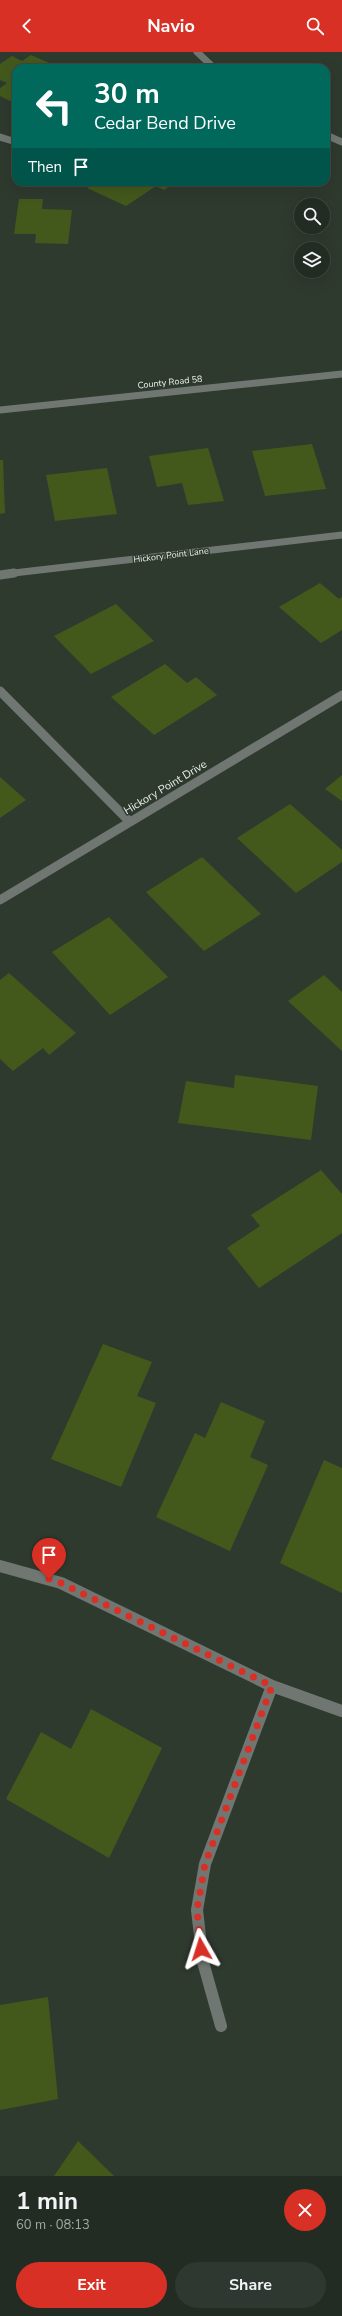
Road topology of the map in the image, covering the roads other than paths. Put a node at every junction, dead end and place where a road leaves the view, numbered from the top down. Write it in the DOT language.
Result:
graph roads {
  1 [pos="197,52"];
  2 [pos="210,64"];
  3 [pos="0,137"];
  4 [pos="330,137"];
  5 [pos="12,141"];
  6 [pos="342,142"];
  7 [pos="342,374"];
  8 [pos="0,410"];
  9 [pos="342,535"];
  10 [pos="0,575"];
  11 [pos="0,690"];
  12 [pos="342,695"];
  13 [pos="130,822"];
  14 [pos="0,900"];
  15 [pos="0,1566"];
  16 [pos="272,1686"];
  17 [pos="342,1711"];
  18 [pos="221,2026"];
  1 -- 2 [label="street"];
  3 -- 5 [label="street"];
  4 -- 6 [label="street"];
  7 -- 8 [label="street, County Road 58"];
  9 -- 10 [label="street, Hickory Point Lane"];
  11 -- 13 [label="street"];
  12 -- 13 [label="street, Hickory Point Drive"];
  13 -- 14 [label="street, Hickory Point Drive"];
  15 -- 16 [label="street"];
  16 -- 17 [label="street"];
  16 -- 18 [label="street"];
}
